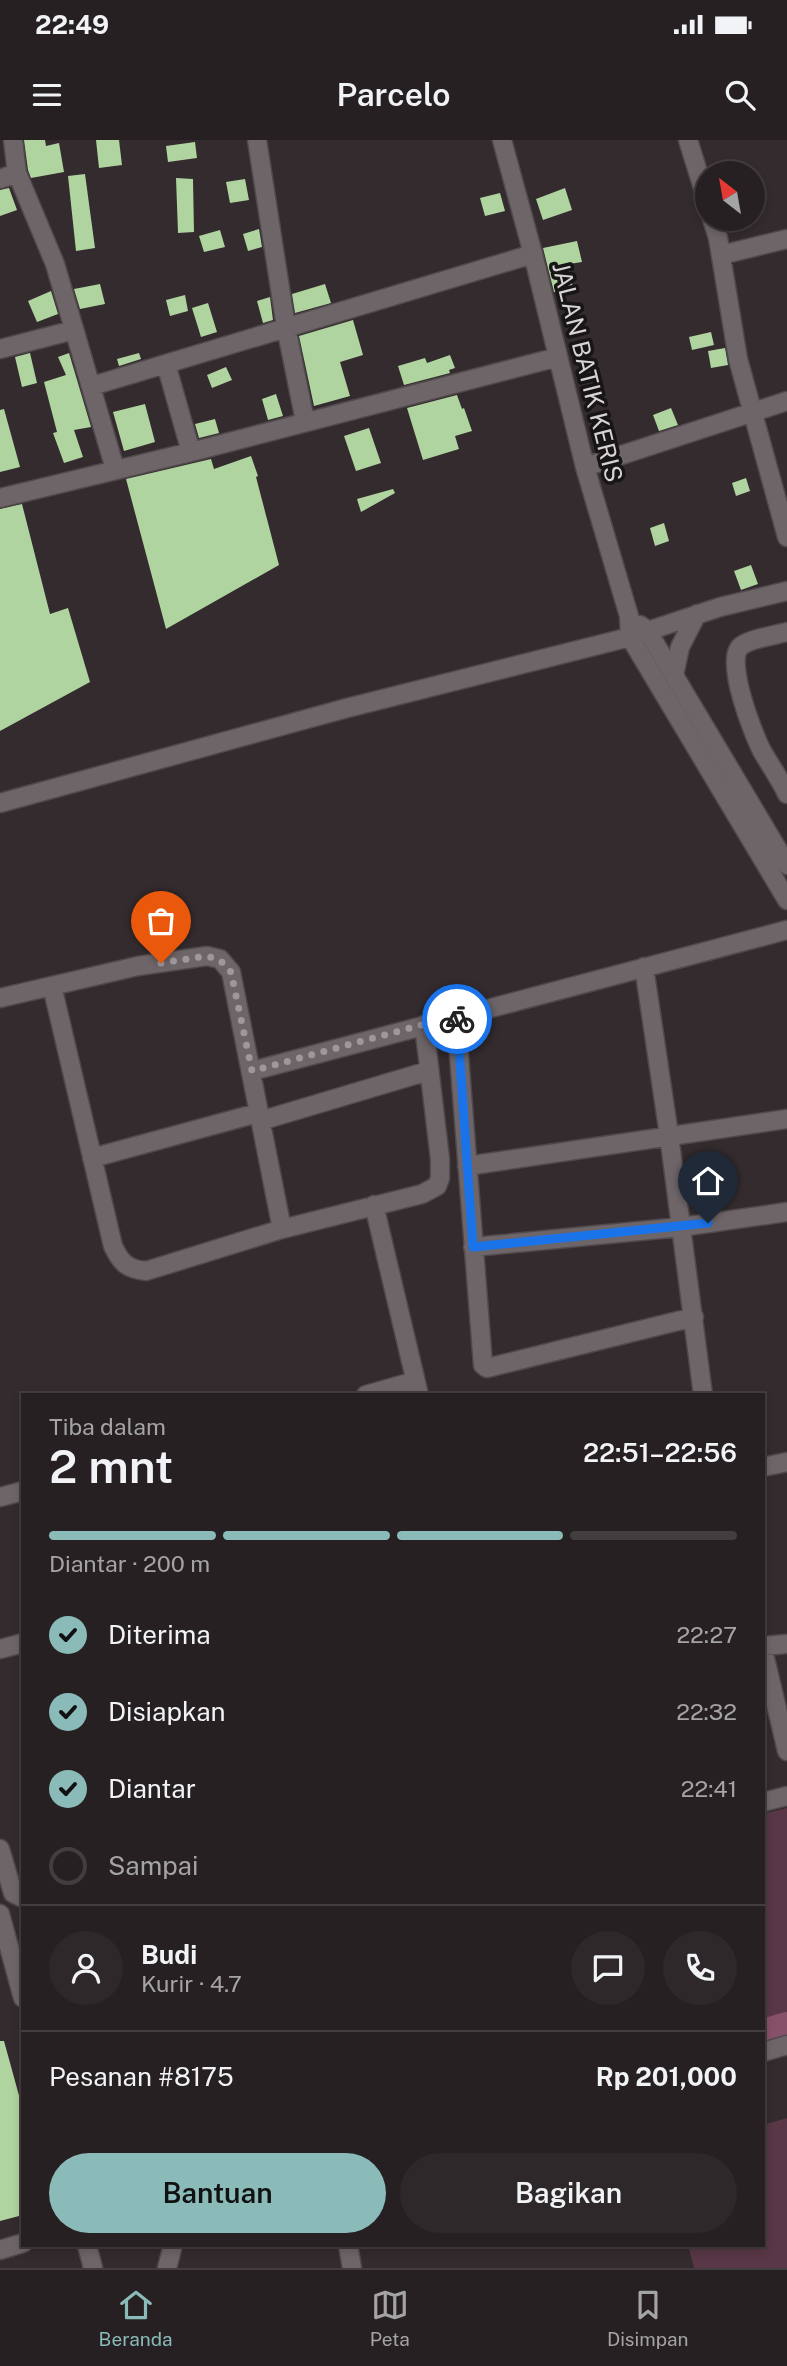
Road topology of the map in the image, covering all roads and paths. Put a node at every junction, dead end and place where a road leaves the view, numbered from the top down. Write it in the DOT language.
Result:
graph roads {
  1 [pos="13,140"];
  2 [pos="257,140"];
  3 [pos="502,140"];
  4 [pos="688,140"];
  5 [pos="695,162"];
  6 [pos="9,176"];
  7 [pos="715,231"];
  8 [pos="787,239"];
  9 [pos="533,254"];
  10 [pos="721,255"];
  11 [pos="286,327"];
  12 [pos="74,330"];
  13 [pos="0,349"];
  14 [pos="558,357"];
  15 [pos="166,364"];
  16 [pos="92,386"];
  17 [pos="787,401"];
  18 [pos="752,413"];
  19 [pos="305,421"];
  20 [pos="191,452"];
  21 [pos="585,467"];
  22 [pos="115,469"];
  23 [pos="0,498"];
  24 [pos="787,537"];
  25 [pos="787,591"];
  26 [pos="697,614"];
  27 [pos="787,632"];
  28 [pos="639,633"];
  29 [pos="674,675"];
  30 [pos="717,747"];
  31 [pos="700,757"];
  32 [pos="787,794"];
  33 [pos="0,803"];
  34 [pos="756,831"];
  35 [pos="787,865"];
  36 [pos="787,900"];
  37 [pos="787,930"];
  38 [pos="644,967"];
  39 [pos="52,986"];
  40 [pos="0,998"];
  41 [pos="456,1017"];
  42 [pos="424,1025"];
  43 [pos="428,1070"];
  44 [pos="252,1071"];
  45 [pos="259,1117"];
  46 [pos="787,1119"];
  47 [pos="669,1135"];
  48 [pos="92,1158"];
  49 [pos="467,1166"];
  50 [pos="374,1205"];
  51 [pos="787,1212"];
  52 [pos="681,1227"];
  53 [pos="282,1229"];
  54 [pos="473,1247"];
  55 [pos="694,1317"];
  56 [pos="417,1388"];
  57 [pos="381,1393"];
  58 [pos="703,1393"];
  59 [pos="787,1462"];
  60 [pos="765,1467"];
  61 [pos="21,1492"];
  62 [pos="0,1497"];
  63 [pos="21,1644"];
  64 [pos="787,1644"];
  65 [pos="765,1648"];
  66 [pos="0,1649"];
  67 [pos="765,1667"];
  68 [pos="769,1705"];
  69 [pos="787,1751"];
  70 [pos="787,1796"];
  71 [pos="765,1802"];
  72 [pos="0,1849"];
  73 [pos="21,1897"];
  74 [pos="0,1914"];
  75 [pos="21,1991"];
  76 [pos="787,2045"];
  77 [pos="765,2051"];
  78 [pos="21,2244"];
  79 [pos="88,2247"];
  80 [pos="172,2247"];
  81 [pos="348,2247"];
  82 [pos="0,2250"];
  83 [pos="93,2268"];
  84 [pos="167,2268"];
  85 [pos="352,2268"];
  1 -- 6 [label="street"];
  2 -- 11 [label="street"];
  3 -- 9 [label="street, JALAN BATIK KERIS"];
  4 -- 5 [label="street"];
  6 -- 12 [label="street"];
  7 -- 10 [label="street"];
  8 -- 10 [label="street"];
  9 -- 11 [label="street"];
  9 -- 14 [label="street, JALAN BATIK KERIS"];
  10 -- 18 [label="street"];
  11 -- 15 [label="street"];
  11 -- 19 [label="street"];
  12 -- 13 [label="street"];
  12 -- 16 [label="street"];
  14 -- 19 [label="street"];
  14 -- 21 [label="street, JALAN BATIK KERIS"];
  15 -- 16 [label="street"];
  15 -- 20 [label="street"];
  16 -- 22 [label="street"];
  17 -- 18 [label="street"];
  18 -- 21 [label="street"];
  18 -- 24 [label="street"];
  19 -- 20 [label="street"];
  20 -- 22 [label="street"];
  21 -- 28 [label="street, JALAN BATIK KERIS"];
  22 -- 23 [label="street"];
  25 -- 26 [label="street"];
  26 -- 28 [label="street"];
  26 -- 29 [label="street"];
  27 -- 32 [label="street"];
  28 -- 29 [label="street"];
  28 -- 31 [label="street"];
  28 -- 33 [label="street"];
  29 -- 30 [label="street"];
  30 -- 31 [label="street"];
  30 -- 34 [label="street"];
  31 -- 34 [label="street"];
  34 -- 35 [label="street"];
  34 -- 36 [label="street"];
  37 -- 38 [label="street"];
  38 -- 41 [label="street"];
  38 -- 47 [label="street"];
  39 -- 40 [label="street"];
  39 -- 44 [label="street"];
  39 -- 48 [label="street"];
  41 -- 42 [label="street"];
  41 -- 49 [label="street"];
  42 -- 43 [label="street"];
  42 -- 44 [label="street"];
  43 -- 45 [label="street"];
  43 -- 50 [label="street"];
  44 -- 45 [label="street"];
  45 -- 48 [label="street"];
  45 -- 53 [label="street"];
  46 -- 47 [label="street"];
  47 -- 49 [label="street"];
  47 -- 52 [label="street"];
  48 -- 53 [label="street"];
  49 -- 54 [label="street"];
  50 -- 53 [label="street"];
  50 -- 56 [label="street"];
  51 -- 52 [label="street"];
  52 -- 54 [label="street"];
  52 -- 55 [label="street"];
  54 -- 55 [label="street"];
  55 -- 58 [label="street"];
  56 -- 57 [label="street"];
  59 -- 60 [label="street"];
  61 -- 62 [label="street"];
  63 -- 66 [label="street"];
  64 -- 65 [label="street"];
  67 -- 68 [label="street"];
  68 -- 69 [label="street"];
  70 -- 71 [label="street"];
  72 -- 73 [label="street"];
  74 -- 75 [label="street"];
  76 -- 77 [label="street"];
  78 -- 82 [label="street"];
  79 -- 83 [label="street"];
  80 -- 84 [label="street"];
  81 -- 85 [label="street"];
}
